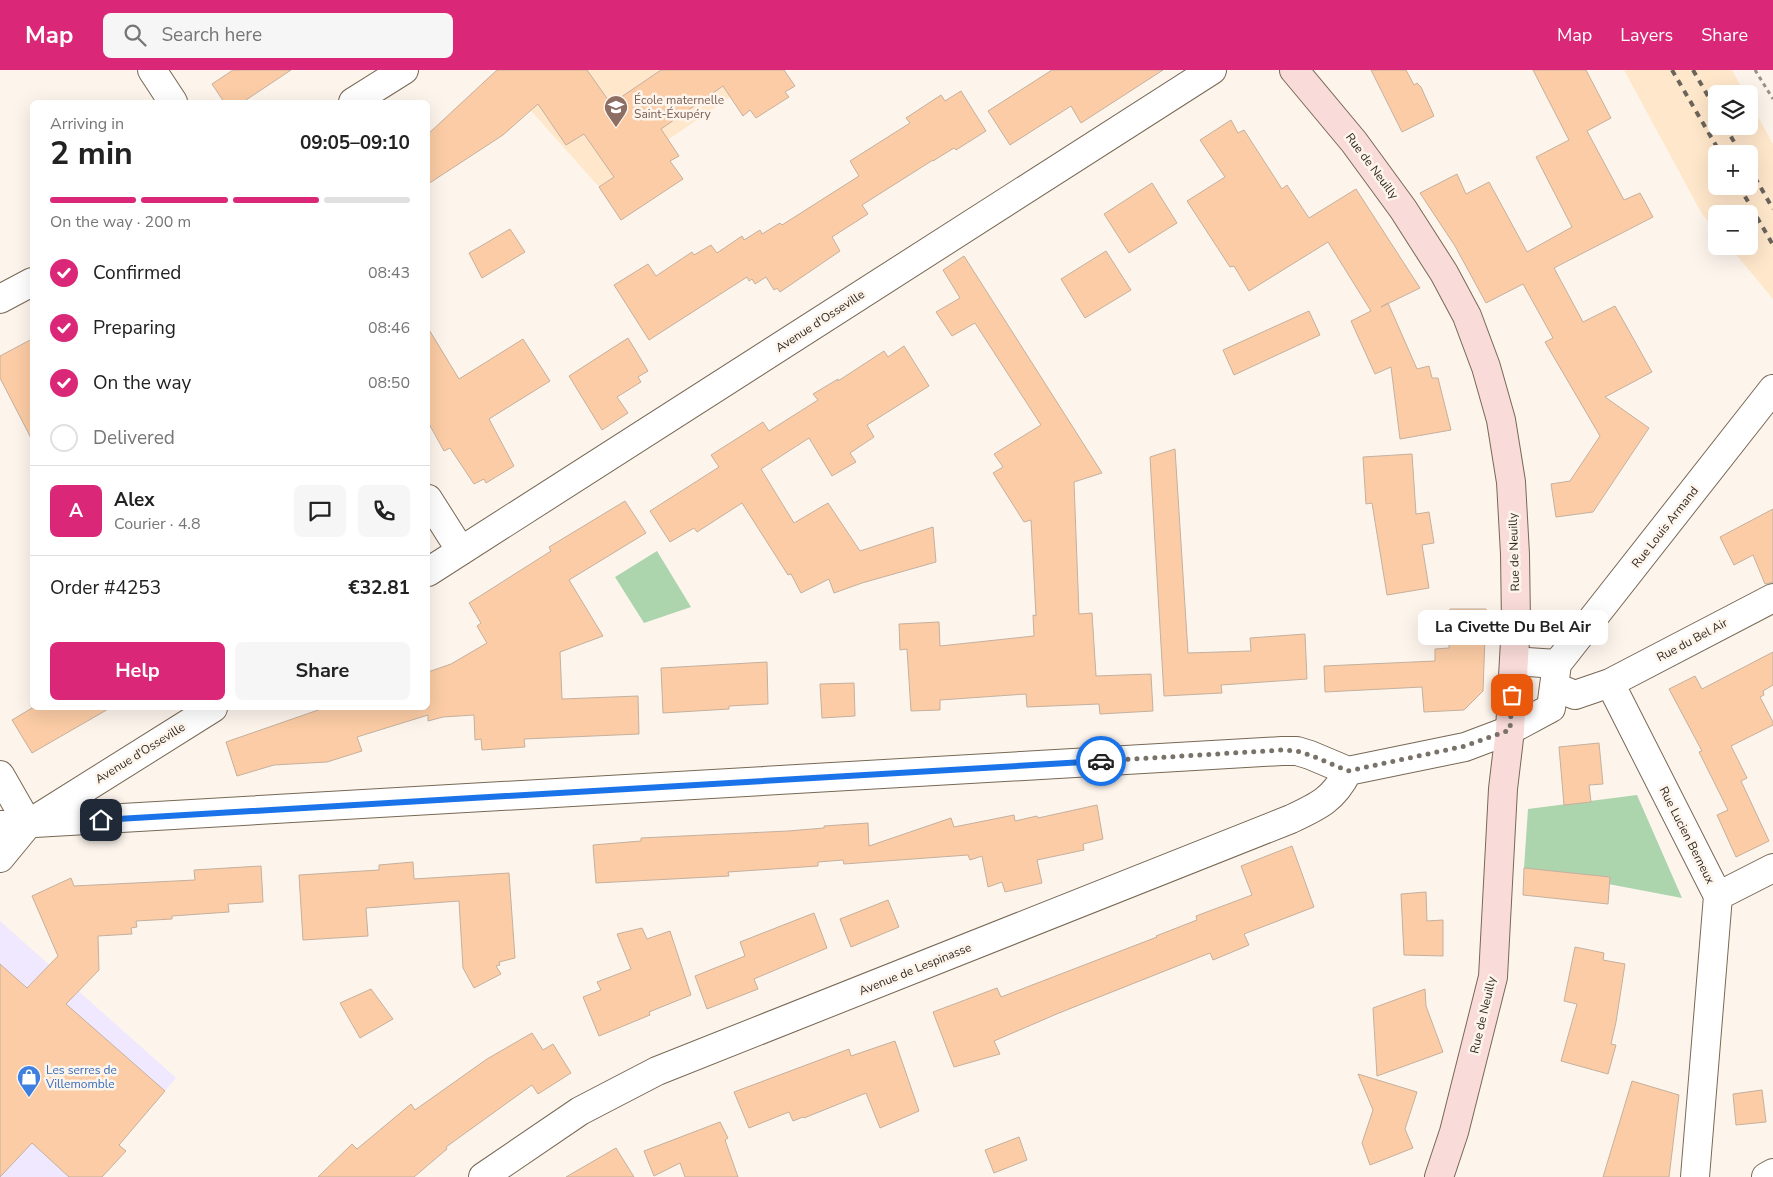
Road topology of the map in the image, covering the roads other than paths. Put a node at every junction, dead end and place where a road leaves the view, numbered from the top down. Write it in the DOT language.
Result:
graph roads {
  1 [pos="152,70"];
  2 [pos="404,70"];
  3 [pos="1212,70"];
  4 [pos="1294,70"];
  5 [pos="172,100"];
  6 [pos="356,100"];
  7 [pos="30,283"];
  8 [pos="0,299"];
  9 [pos="1773,389"];
  10 [pos="430,503"];
  11 [pos="460,551"];
  12 [pos="430,571"];
  13 [pos="1773,598"];
  14 [pos="1514,661"];
  15 [pos="1556,675"];
  16 [pos="1610,683"];
  17 [pos="210,710"];
  18 [pos="1510,730"];
  19 [pos="1348,771"];
  20 [pos="0,775"];
  21 [pos="28,824"];
  22 [pos="0,825"];
  23 [pos="0,858"];
  24 [pos="1773,868"];
  25 [pos="1718,896"];
  26 [pos="1773,1173"];
  27 [pos="483,1177"];
  28 [pos="1439,1177"];
  29 [pos="1695,1177"];
  30 [pos="1766,1177"];
  1 -- 5 [label="street"];
  2 -- 6 [label="street"];
  3 -- 11 [label="street, Avenue d'Osseville"];
  4 -- 14 [label="main road, Rue de Neuilly"];
  7 -- 8 [label="street"];
  9 -- 15 [label="street, Rue Louis Armand"];
  10 -- 11 [label="street"];
  11 -- 12 [label="street, Avenue d'Osseville"];
  13 -- 16 [label="street, Rue du Bel Air"];
  14 -- 15 [label="street"];
  14 -- 18 [label="main road, Rue de Neuilly"];
  15 -- 16 [label="street"];
  15 -- 18 [label="street, Rue Louis Armand"];
  16 -- 25 [label="street, Rue Lucien Berneux"];
  17 -- 21 [label="street, Avenue d'Osseville"];
  18 -- 19 [label="street"];
  18 -- 28 [label="main road, Rue de Neuilly"];
  19 -- 21 [label="street"];
  19 -- 27 [label="street, Avenue de Lespinasse"];
  20 -- 21 [label="street"];
  21 -- 22 [label="street"];
  21 -- 23 [label="street, Avenue d'Osseville"];
  24 -- 25 [label="street"];
  25 -- 29 [label="street, Rue Lucien Berneux"];
  26 -- 30 [label="street"];
}
